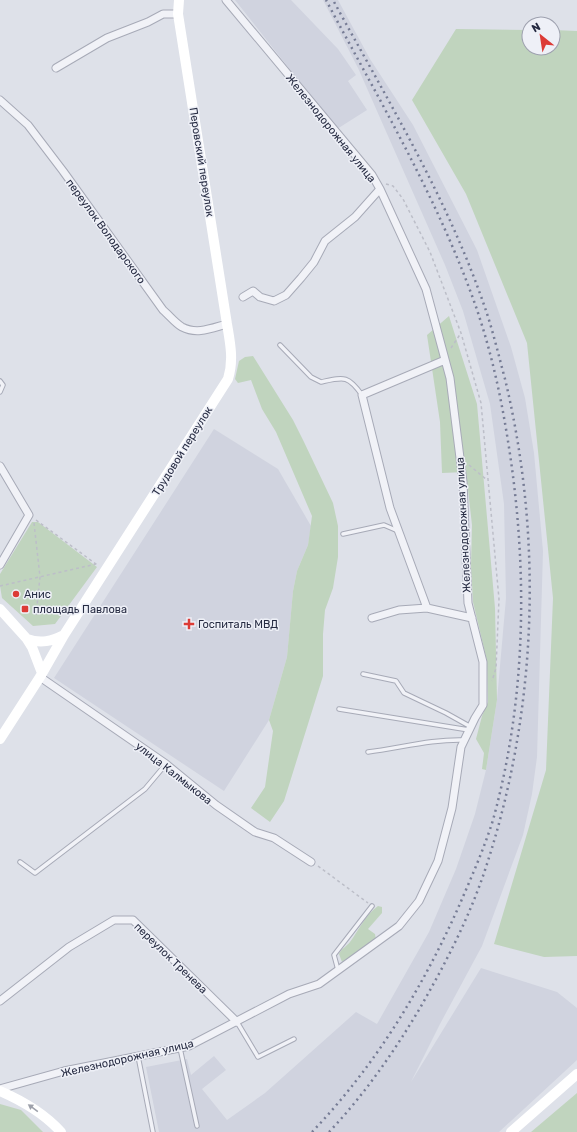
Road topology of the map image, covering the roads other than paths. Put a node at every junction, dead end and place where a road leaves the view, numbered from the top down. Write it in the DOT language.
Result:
graph roads {
  1 [pos="179,0"];
  2 [pos="226,0"];
  3 [pos="178,14"];
  4 [pos="56,68"];
  5 [pos="0,100"];
  6 [pos="380,189"];
  7 [pos="243,297"];
  8 [pos="227,324"];
  9 [pos="280,345"];
  10 [pos="445,360"];
  11 [pos="0,381"];
  12 [pos="0,392"];
  13 [pos="362,395"];
  14 [pos="0,466"];
  15 [pos="399,532"];
  16 [pos="343,534"];
  17 [pos="0,565"];
  18 [pos="0,608"];
  19 [pos="427,608"];
  20 [pos="372,618"];
  21 [pos="472,618"];
  22 [pos="64,635"];
  23 [pos="27,639"];
  24 [pos="363,674"];
  25 [pos="41,675"];
  26 [pos="339,709"];
  27 [pos="470,729"];
  28 [pos="0,739"];
  29 [pos="465,740"];
  30 [pos="368,752"];
  31 [pos="166,764"];
  32 [pos="20,862"];
  33 [pos="311,862"];
  34 [pos="372,906"];
  35 [pos="338,970"];
  36 [pos="0,1001"];
  37 [pos="237,1022"];
  38 [pos="294,1039"];
  39 [pos="180,1048"];
  40 [pos="138,1056"];
  41 [pos="577,1074"];
  42 [pos="0,1090"];
  43 [pos="197,1126"];
  44 [pos="61,1132"];
  45 [pos="153,1132"];
  46 [pos="511,1132"];
  1 -- 3 [label="street, Перовский переулок"];
  2 -- 6 [label="street, Железнодорожная улица"];
  3 -- 4 [label="street"];
  3 -- 8 [label="street, Перовский переулок"];
  5 -- 8 [label="street, переулок Володарского"];
  6 -- 7 [label="street"];
  6 -- 10 [label="street, Железнодорожная улица"];
  8 -- 22 [label="street, Трудовой переулок"];
  9 -- 13 [label="lane"];
  10 -- 13 [label="street"];
  10 -- 21 [label="street, Железнодорожная улица"];
  11 -- 12 [label="lane"];
  13 -- 15 [label="street"];
  14 -- 17 [label="street"];
  15 -- 16 [label="lane"];
  15 -- 19 [label="street"];
  18 -- 23 [label="street"];
  19 -- 20 [label="street"];
  19 -- 21 [label="street"];
  21 -- 27 [label="street, Железнодорожная улица"];
  22 -- 23 [label="street"];
  22 -- 25 [label="street"];
  23 -- 25 [label="street"];
  24 -- 27 [label="lane"];
  25 -- 28 [label="street"];
  25 -- 31 [label="street, улица Калмыкова"];
  26 -- 27 [label="lane"];
  27 -- 29 [label="street, Железнодорожная улица"];
  29 -- 30 [label="lane"];
  29 -- 35 [label="street, Железнодорожная улица"];
  31 -- 32 [label="lane"];
  31 -- 33 [label="street, улица Калмыкова"];
  34 -- 35 [label="lane"];
  35 -- 37 [label="street, Железнодорожная улица"];
  36 -- 37 [label="street, переулок Тренева"];
  37 -- 38 [label="lane"];
  37 -- 39 [label="street, Железнодорожная улица"];
  39 -- 40 [label="street, Железнодорожная улица"];
  39 -- 43 [label="lane"];
  40 -- 42 [label="street, Железнодорожная улица"];
  40 -- 45 [label="lane"];
  41 -- 46 [label="street"];
  44 -- 42 [label="street, one-way"];
}
